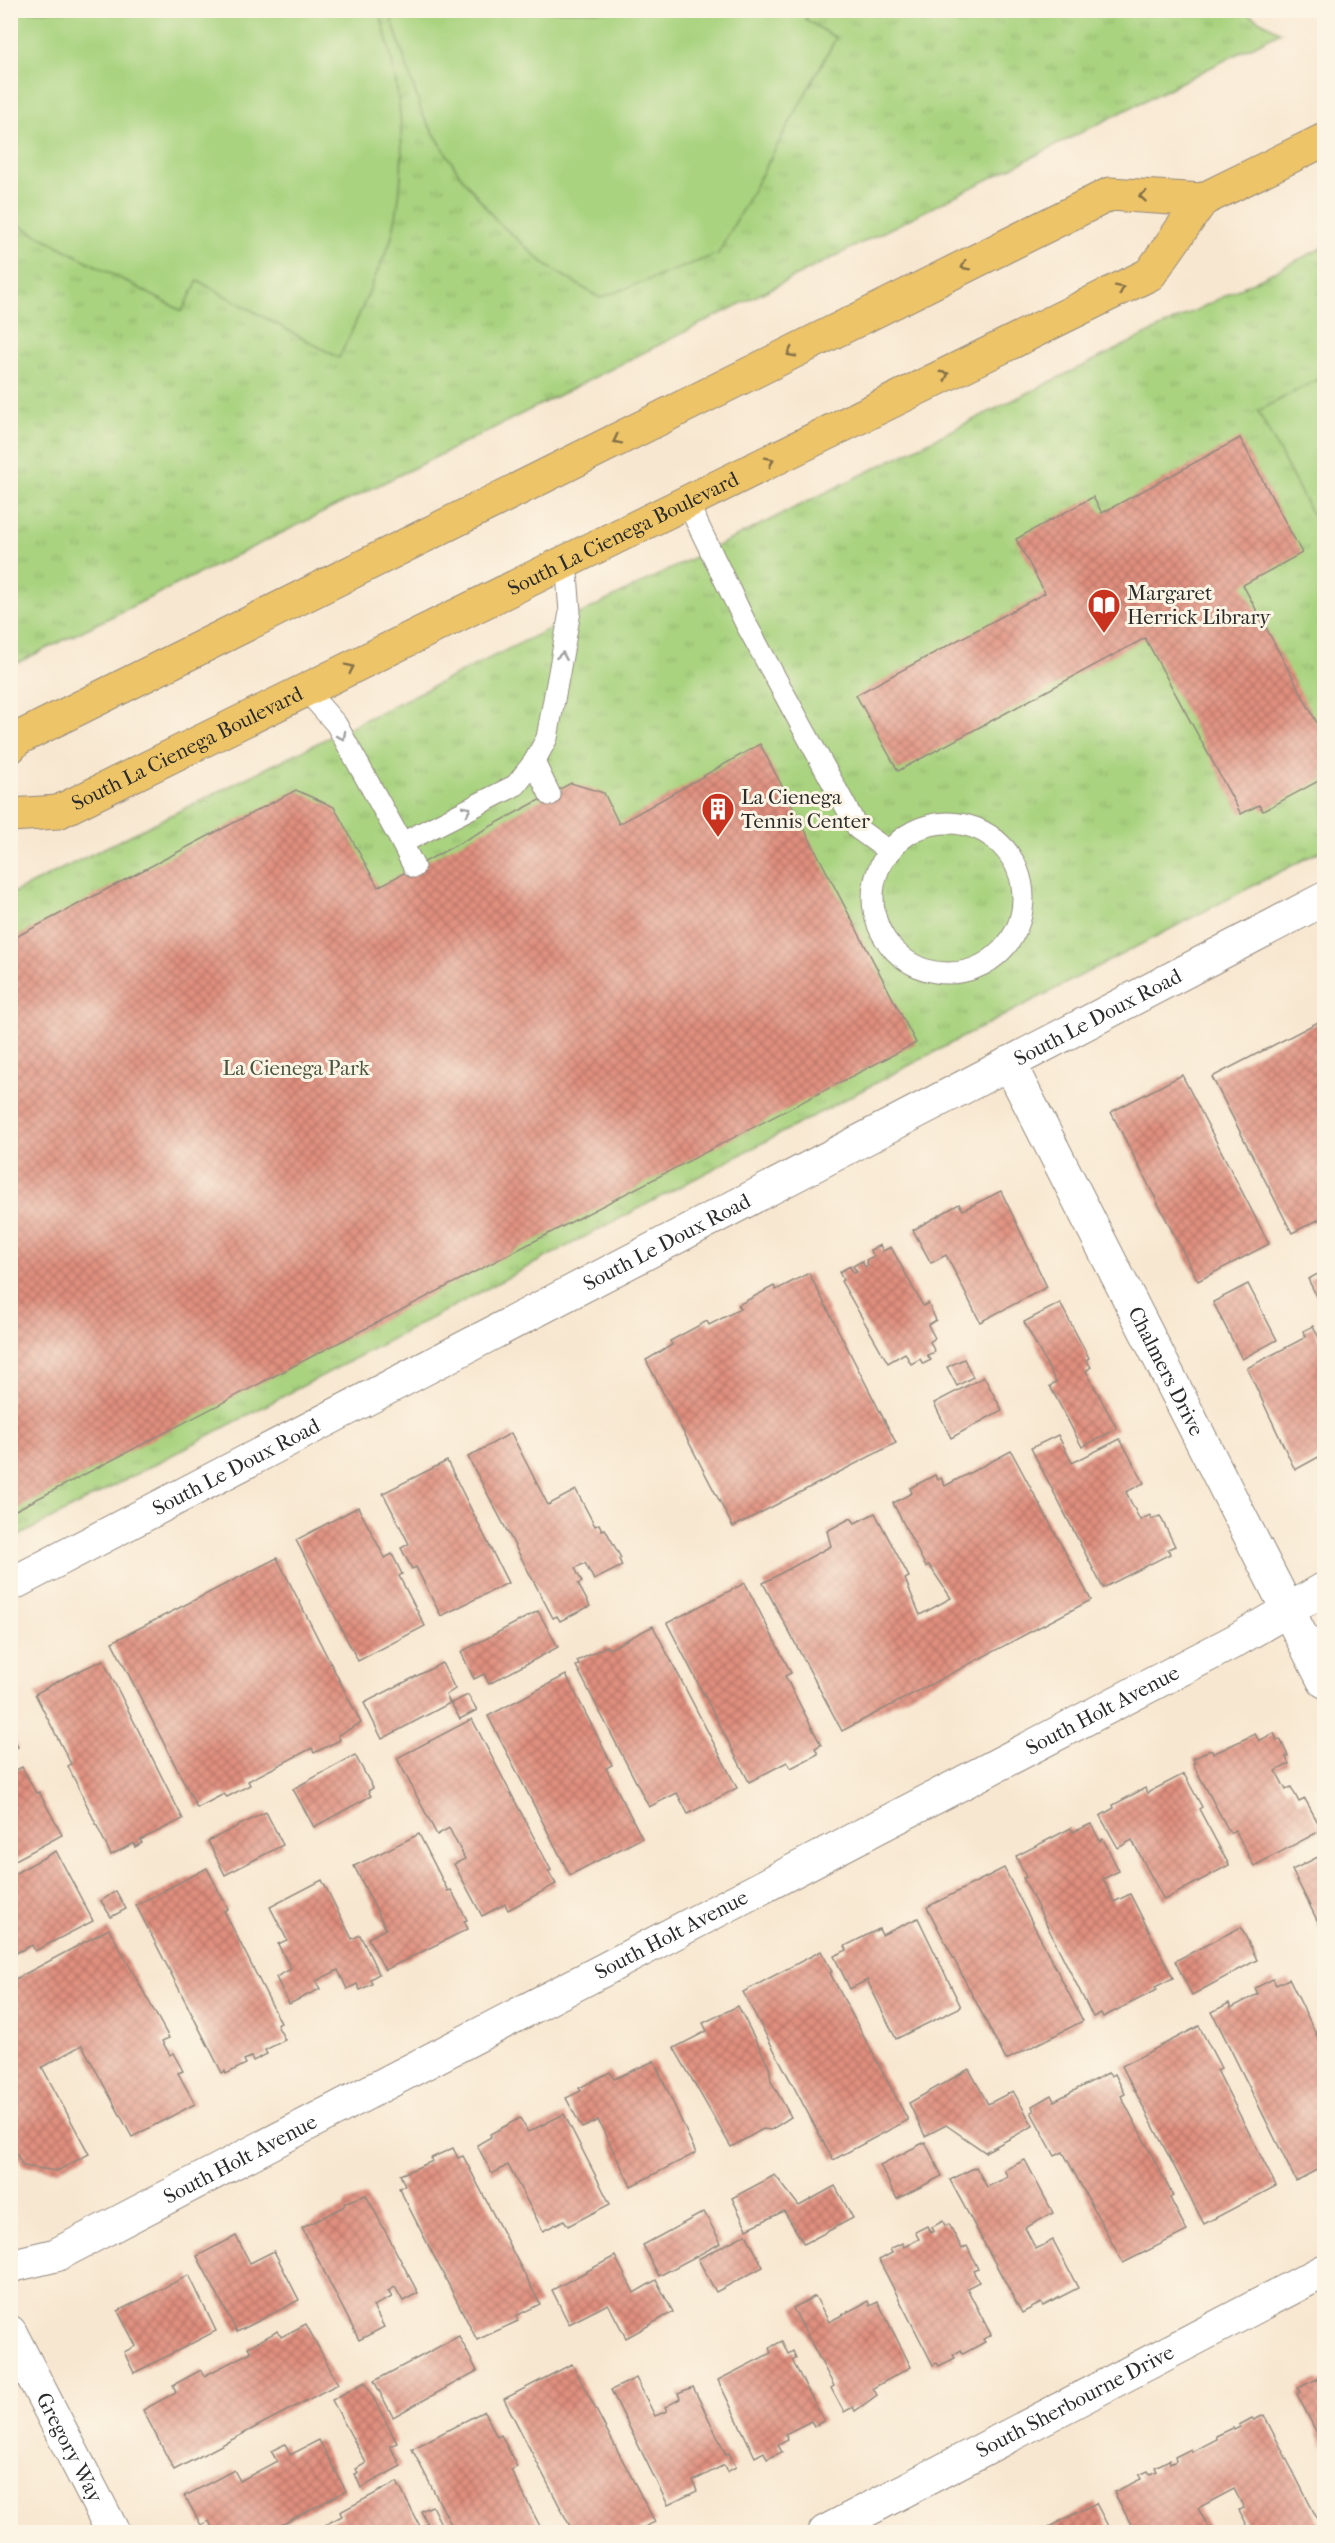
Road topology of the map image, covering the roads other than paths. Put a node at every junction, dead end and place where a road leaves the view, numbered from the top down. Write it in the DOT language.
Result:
graph roads {
  1 [pos="1324,140"];
  2 [pos="1202,200"];
  3 [pos="687,502"];
  4 [pos="566,561"];
  5 [pos="306,690"];
  6 [pos="10,747"];
  7 [pos="534,762"];
  8 [pos="550,795"];
  9 [pos="10,815"];
  10 [pos="402,843"];
  11 [pos="890,852"];
  12 [pos="414,867"];
  13 [pos="1324,899"];
  14 [pos="1009,1063"];
  15 [pos="10,1585"];
  16 [pos="1324,1589"];
  17 [pos="1289,1611"];
  18 [pos="1324,1681"];
  19 [pos="10,2266"];
  20 [pos="1324,2271"];
  21 [pos="10,2332"];
  22 [pos="114,2532"];
  23 [pos="825,2532"];
  1 -- 2 [label="main road, South La Cienega Boulevard"];
  3 -- 2 [label="main road, South La Cienega Boulevard, one-way"];
  2 -- 6 [label="main road, South La Cienega Boulevard, one-way"];
  3 -- 4 [label="main road, South La Cienega Boulevard"];
  3 -- 11 [label="lane"];
  5 -- 4 [label="main road, South La Cienega Boulevard, one-way"];
  7 -- 4 [label="lane, one-way"];
  5 -- 9 [label="main road, South La Cienega Boulevard"];
  5 -- 10 [label="lane, one-way"];
  7 -- 8 [label="lane"];
  10 -- 7 [label="lane, one-way"];
  10 -- 12 [label="lane"];
  11 -- 11 [label="lane"];
  13 -- 14 [label="street, South Le Doux Road"];
  14 -- 15 [label="street, South Le Doux Road"];
  14 -- 17 [label="street, Chalmers Drive"];
  16 -- 17 [label="street, South Holt Avenue"];
  17 -- 18 [label="street, Chalmers Drive"];
  17 -- 19 [label="street, South Holt Avenue"];
  20 -- 23 [label="street, South Sherbourne Drive"];
  21 -- 22 [label="street, Gregory Way"];
}
